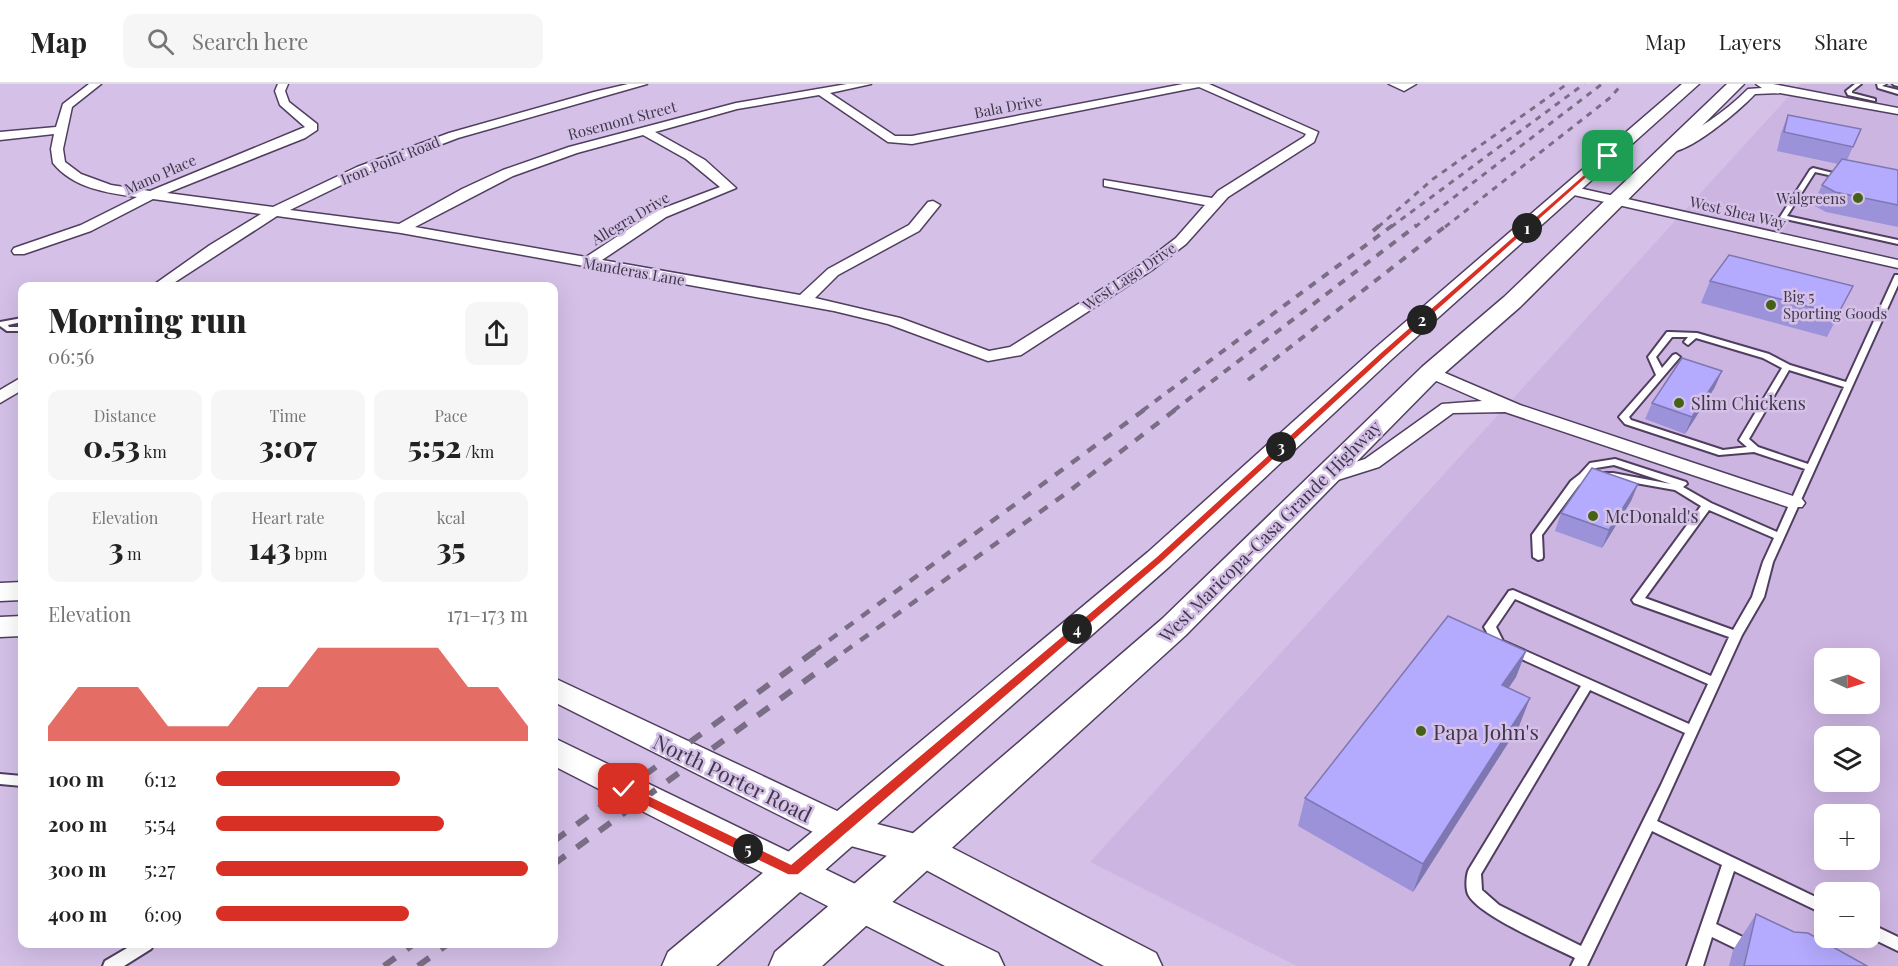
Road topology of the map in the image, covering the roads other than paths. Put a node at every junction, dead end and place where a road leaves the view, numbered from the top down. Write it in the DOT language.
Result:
graph roads {
  1 [pos="96,84"];
  2 [pos="282,84"];
  3 [pos="642,84"];
  4 [pos="866,84"];
  5 [pos="1200,84"];
  6 [pos="1690,84"];
  7 [pos="1736,84"];
  8 [pos="1761,84"];
  9 [pos="1858,84"];
  10 [pos="1884,87"];
  11 [pos="1786,91"];
  12 [pos="821,92"];
  13 [pos="1898,92"];
  14 [pos="1864,99"];
  15 [pos="1873,100"];
  16 [pos="1898,111"];
  17 [pos="61,130"];
  18 [pos="646,132"];
  19 [pos="0,136"];
  20 [pos="1670,148"];
  21 [pos="1854,178"];
  22 [pos="1109,183"];
  23 [pos="1570,190"];
  24 [pos="151,195"];
  25 [pos="1614,201"];
  26 [pos="1214,203"];
  27 [pos="933,205"];
  28 [pos="274,212"];
  29 [pos="401,230"];
  30 [pos="1898,242"];
  31 [pos="19,251"];
  32 [pos="588,263"];
  33 [pos="1898,264"];
  34 [pos="1898,277"];
  35 [pos="165,282"];
  36 [pos="803,301"];
  37 [pos="18,321"];
  38 [pos="2,324"];
  39 [pos="18,329"];
  40 [pos="988,356"];
  41 [pos="1676,357"];
  42 [pos="1787,367"];
  43 [pos="1431,372"];
  44 [pos="1660,374"];
  45 [pos="18,385"];
  46 [pos="1848,385"];
  47 [pos="0,398"];
  48 [pos="1514,409"];
  49 [pos="1755,449"];
  50 [pos="1811,468"];
  51 [pos="1325,478"];
  52 [pos="1795,502"];
  53 [pos="1707,505"];
  54 [pos="1780,537"];
  55 [pos="1538,557"];
  56 [pos="18,591"];
  57 [pos="0,592"];
  58 [pos="18,626"];
  59 [pos="0,627"];
  60 [pos="1736,635"];
  61 [pos="1714,682"];
  62 [pos="1588,684"];
  63 [pos="558,691"];
  64 [pos="1692,731"];
  65 [pos="558,753"];
  66 [pos="0,780"];
  67 [pos="18,781"];
  68 [pos="1649,823"];
  69 [pos="842,830"];
  70 [pos="922,850"];
  71 [pos="1730,863"];
  72 [pos="793,871"];
  73 [pos="861,903"];
  74 [pos="1814,903"];
  75 [pos="1707,927"];
  76 [pos="1880,935"];
  77 [pos="1898,944"];
  78 [pos="140,948"];
  79 [pos="1765,956"];
  80 [pos="1581,961"];
  81 [pos="111,966"];
  82 [pos="684,966"];
  83 [pos="791,966"];
  84 [pos="984,966"];
  85 [pos="1142,966"];
  86 [pos="1695,966"];
  1 -- 17 [label="street"];
  2 -- 24 [label="street, Mano Place"];
  3 -- 28 [label="street, Iron Point Road"];
  4 -- 12 [label="street, Rosemont Street"];
  5 -- 12 [label="street, Bala Drive"];
  5 -- 26 [label="street, West Lago Drive"];
  6 -- 23 [label="main road"];
  7 -- 20 [label="main road, West Maricopa-Casa Grande Highway"];
  8 -- 11 [label="street"];
  9 -- 14 [label="lane"];
  10 -- 13 [label="lane"];
  10 -- 14 [label="lane"];
  11 -- 16 [label="street"];
  11 -- 20 [label="street"];
  12 -- 18 [label="street, Rosemont Street"];
  14 -- 15 [label="lane"];
  17 -- 19 [label="street"];
  17 -- 24 [label="street, Manderas Lane"];
  18 -- 29 [label="street, Rosemont Street"];
  18 -- 32 [label="street, Allegra Drive"];
  20 -- 25 [label="main road, West Maricopa-Casa Grande Highway"];
  21 -- 30 [label="lane"];
  22 -- 26 [label="street"];
  23 -- 25 [label="street, West Shea Way"];
  23 -- 69 [label="main road"];
  24 -- 28 [label="street, Manderas Lane"];
  24 -- 31 [label="street, Mano Place"];
  25 -- 33 [label="street, West Shea Way"];
  25 -- 43 [label="main road, West Maricopa-Casa Grande Highway"];
  26 -- 40 [label="street, West Lago Drive"];
  27 -- 36 [label="street"];
  28 -- 29 [label="street, Manderas Lane"];
  28 -- 35 [label="street, Iron Point Road"];
  29 -- 32 [label="street, Manderas Lane"];
  32 -- 36 [label="street, Manderas Lane"];
  34 -- 46 [label="lane"];
  36 -- 40 [label="street, Manderas Lane"];
  37 -- 38 [label="lane"];
  38 -- 39 [label="lane"];
  41 -- 44 [label="lane"];
  42 -- 44 [label="lane"];
  42 -- 46 [label="lane"];
  42 -- 49 [label="lane"];
  43 -- 48 [label="street"];
  43 -- 51 [label="main road, West Maricopa-Casa Grande Highway"];
  44 -- 49 [label="lane"];
  45 -- 47 [label="street"];
  46 -- 50 [label="lane"];
  48 -- 51 [label="street"];
  48 -- 52 [label="street"];
  49 -- 50 [label="lane"];
  50 -- 52 [label="lane"];
  51 -- 70 [label="main road, West Maricopa-Casa Grande Highway"];
  52 -- 54 [label="lane"];
  53 -- 54 [label="lane"];
  53 -- 55 [label="lane"];
  53 -- 60 [label="lane"];
  54 -- 60 [label="lane"];
  56 -- 57 [label="street"];
  58 -- 59 [label="street"];
  60 -- 61 [label="lane"];
  61 -- 62 [label="lane"];
  61 -- 64 [label="lane"];
  62 -- 64 [label="lane"];
  62 -- 80 [label="lane"];
  63 -- 69 [label="street, North Porter Road"];
  64 -- 68 [label="lane"];
  65 -- 72 [label="street"];
  66 -- 67 [label="lane"];
  68 -- 71 [label="lane"];
  68 -- 80 [label="lane"];
  69 -- 70 [label="street, North Porter Road"];
  69 -- 72 [label="main road"];
  70 -- 73 [label="main road, West Maricopa-Casa Grande Highway"];
  70 -- 85 [label="street, North Porter Road"];
  71 -- 74 [label="lane"];
  71 -- 75 [label="lane"];
  72 -- 73 [label="street"];
  72 -- 82 [label="main road"];
  73 -- 83 [label="main road, West Maricopa-Casa Grande Highway"];
  73 -- 84 [label="street"];
  75 -- 79 [label="lane"];
  75 -- 86 [label="lane"];
  76 -- 77 [label="lane"];
  78 -- 81 [label="lane"];
}
